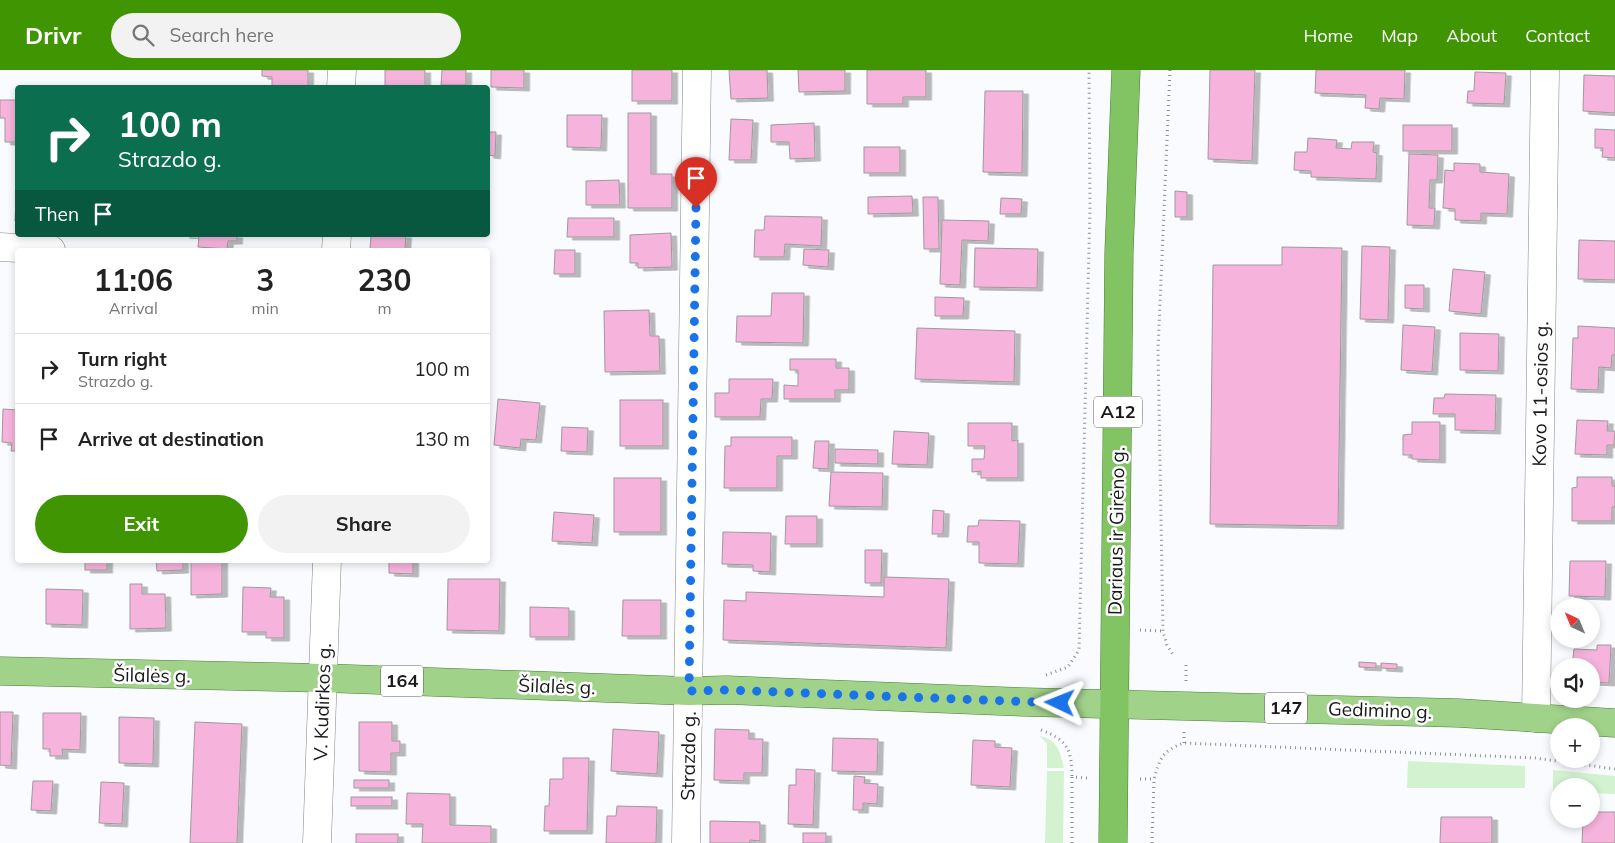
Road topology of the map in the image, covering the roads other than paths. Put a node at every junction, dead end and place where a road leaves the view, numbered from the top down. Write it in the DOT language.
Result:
graph roads {
  1 [pos="342,70"];
  2 [pos="697,70"];
  3 [pos="1126,70"];
  4 [pos="1545,70"];
  5 [pos="341,85"];
  6 [pos="0,248"];
  7 [pos="15,249"];
  8 [pos="327,563"];
  9 [pos="0,671"];
  10 [pos="323,678"];
  11 [pos="689,691"];
  12 [pos="1114,704"];
  13 [pos="1536,718"];
  14 [pos="1615,723"];
  15 [pos="317,843"];
  16 [pos="686,843"];
  17 [pos="1114,843"];
  1 -- 5 [label="street"];
  2 -- 11 [label="street, Strazdo g."];
  3 -- 12 [label="highway, Dariaus ir Girėno g. / A12"];
  4 -- 13 [label="street, Kovo 11-osios g."];
  6 -- 7 [label="street"];
  8 -- 10 [label="street, V. Kudirkos g."];
  9 -- 10 [label="main road, Šilalės g. / 164"];
  10 -- 11 [label="main road, Šilalės g. / 164"];
  10 -- 15 [label="street, V. Kudirkos g."];
  11 -- 12 [label="main road, Šilalės g. / 164"];
  11 -- 16 [label="street, Strazdo g."];
  12 -- 13 [label="main road, Gedimino g. / 147"];
  12 -- 17 [label="highway, Dariaus ir Girėno g. / A12"];
  13 -- 14 [label="main road, Gedimino g. / 147"];
}
